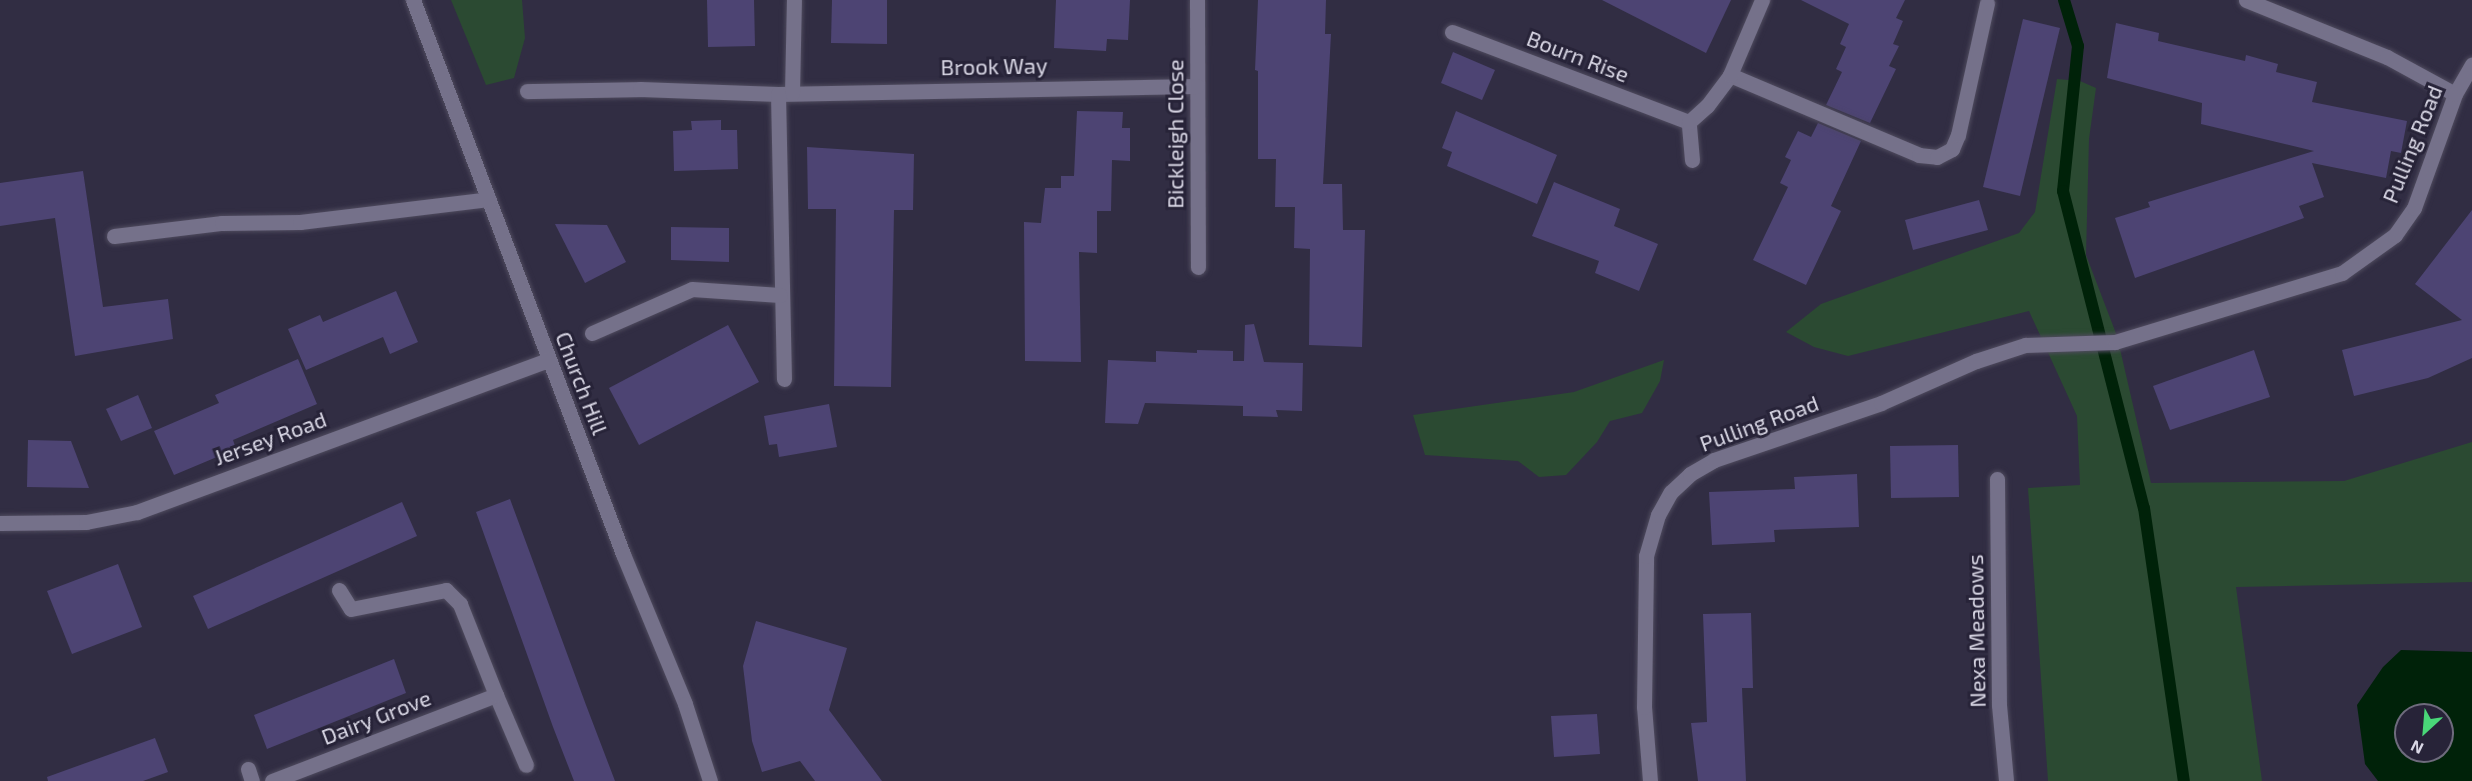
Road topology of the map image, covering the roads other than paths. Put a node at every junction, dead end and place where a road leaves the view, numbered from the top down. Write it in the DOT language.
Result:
graph roads {
  1 [pos="413,0"];
  2 [pos="794,0"];
  3 [pos="1197,0"];
  4 [pos="1762,0"];
  5 [pos="2246,0"];
  6 [pos="1987,3"];
  7 [pos="1452,32"];
  8 [pos="2472,64"];
  9 [pos="1730,75"];
  10 [pos="1197,86"];
  11 [pos="527,91"];
  12 [pos="785,94"];
  13 [pos="2455,94"];
  14 [pos="1689,122"];
  15 [pos="1692,160"];
  16 [pos="489,199"];
  17 [pos="114,236"];
  18 [pos="1198,267"];
  19 [pos="780,295"];
  20 [pos="592,333"];
  21 [pos="549,360"];
  22 [pos="784,379"];
  23 [pos="1996,479"];
  24 [pos="0,523"];
  25 [pos="339,590"];
  26 [pos="496,695"];
  27 [pos="526,765"];
  28 [pos="272,781"];
  29 [pos="710,781"];
  30 [pos="1650,781"];
  31 [pos="2006,781"];
  1 -- 16 [label="street, Church Hill"];
  2 -- 12 [label="street"];
  3 -- 10 [label="street, Bickleigh Close"];
  4 -- 9 [label="street"];
  5 -- 13 [label="street"];
  6 -- 9 [label="street"];
  7 -- 14 [label="street, Bourn Rise"];
  8 -- 13 [label="street, Pulling Road"];
  9 -- 14 [label="street"];
  10 -- 12 [label="street, Brook Way"];
  10 -- 18 [label="street, Bickleigh Close"];
  11 -- 12 [label="street, Brook Way"];
  12 -- 19 [label="street"];
  13 -- 30 [label="street, Pulling Road"];
  14 -- 15 [label="street"];
  16 -- 17 [label="street"];
  16 -- 21 [label="street, Church Hill"];
  19 -- 20 [label="street"];
  19 -- 22 [label="street"];
  21 -- 24 [label="street, Jersey Road"];
  21 -- 29 [label="street, Church Hill"];
  23 -- 31 [label="street, Nexa Meadows"];
  25 -- 26 [label="street"];
  26 -- 27 [label="street"];
  26 -- 28 [label="street, Dairy Grove"];
}
